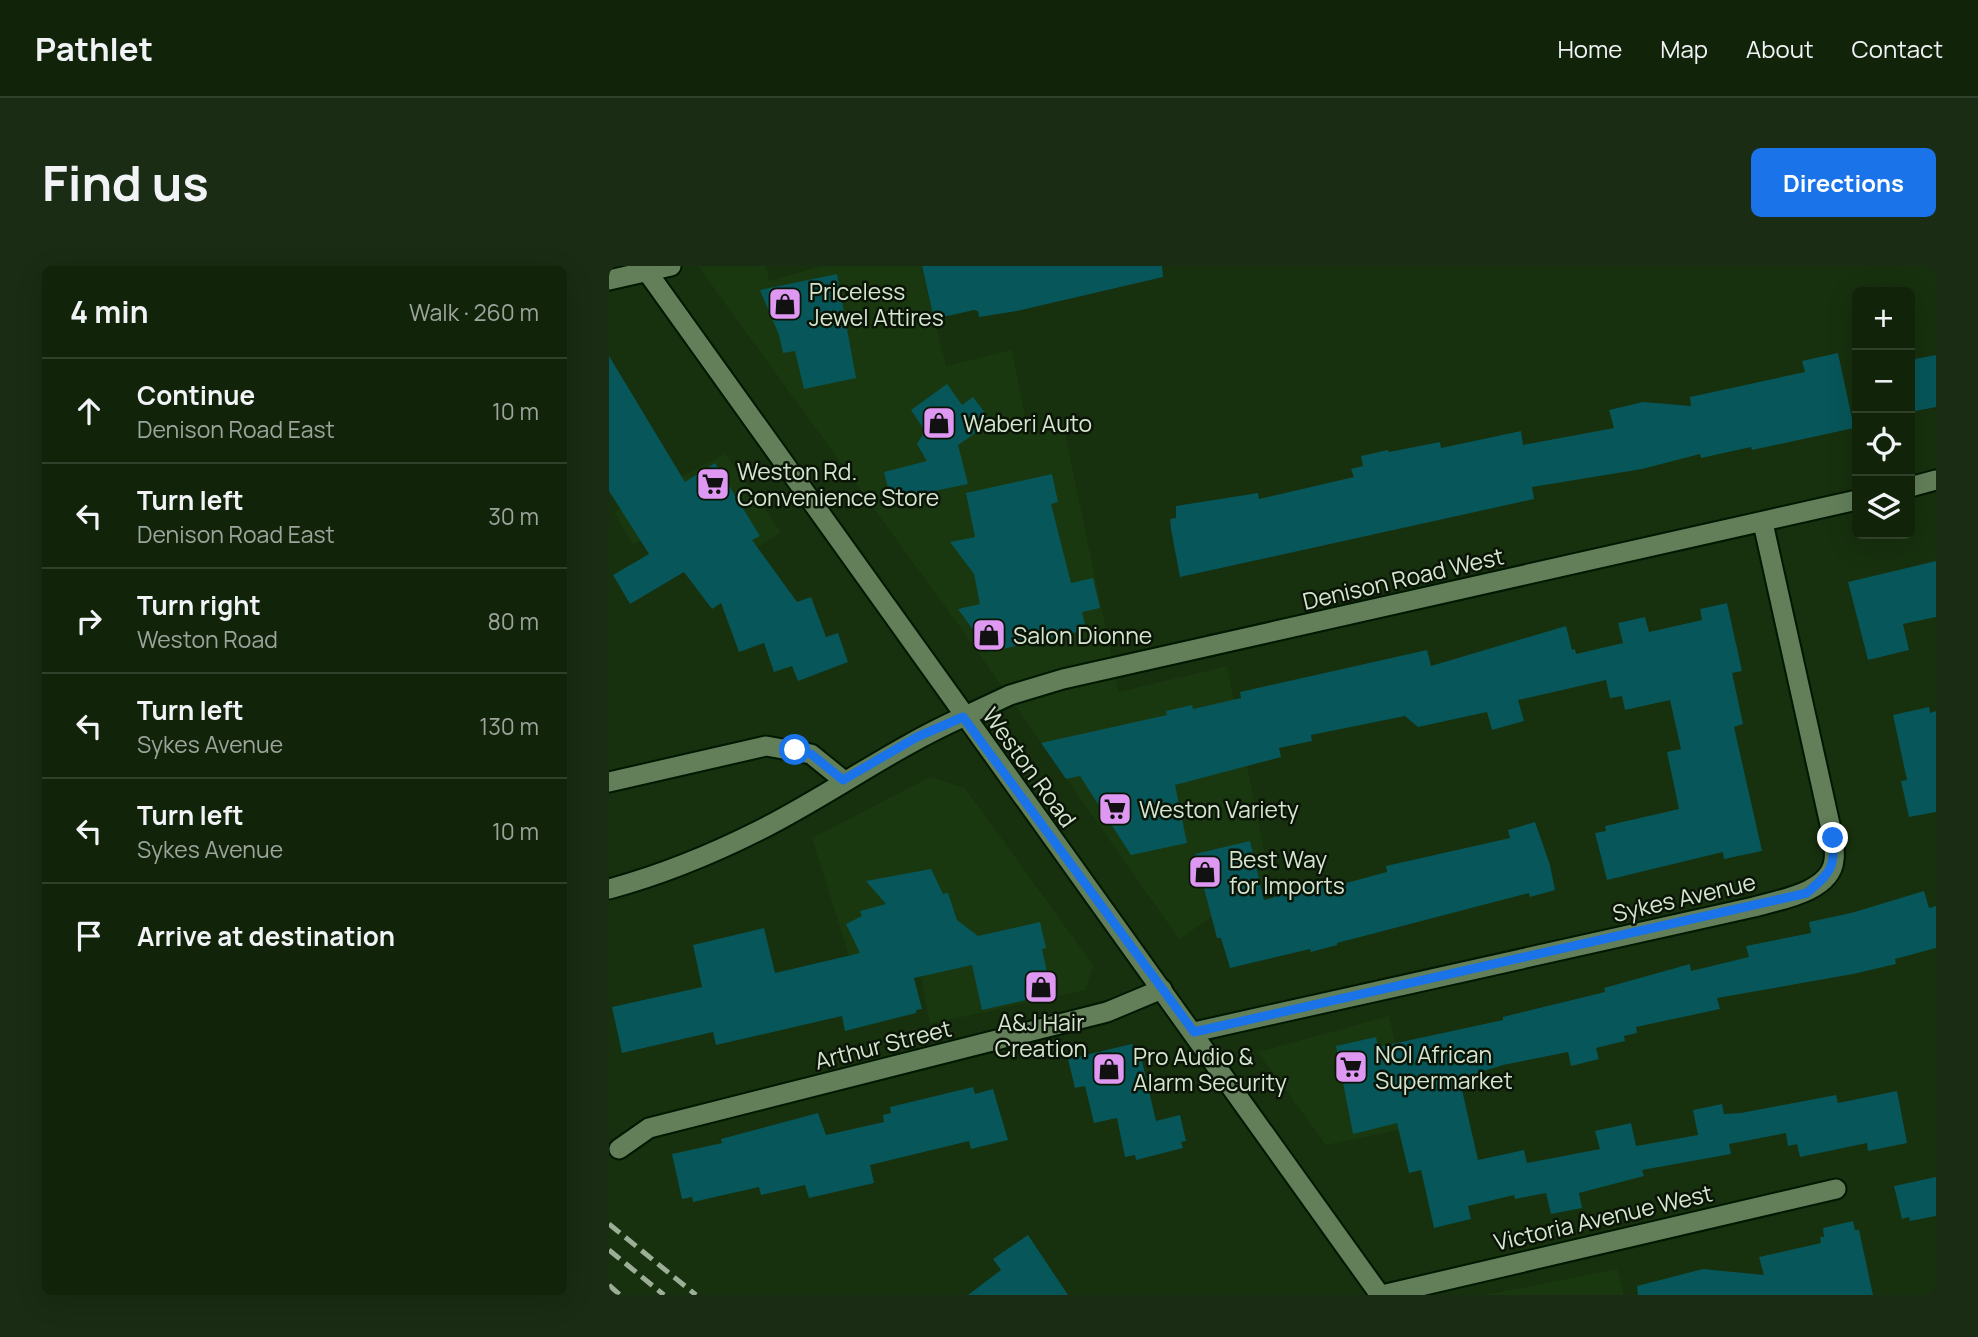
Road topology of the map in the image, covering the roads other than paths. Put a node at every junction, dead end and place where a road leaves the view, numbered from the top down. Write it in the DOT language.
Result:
graph roads {
  1 [pos="671,266"];
  2 [pos="645,269"];
  3 [pos="609,280"];
  4 [pos="1936,480"];
  5 [pos="1915,486"];
  6 [pos="1852,501"];
  7 [pos="1763,523"];
  8 [pos="963,717"];
  9 [pos="843,780"];
  10 [pos="609,782"];
  11 [pos="609,889"];
  12 [pos="1162,989"];
  13 [pos="1194,1032"];
  14 [pos="619,1149"];
  15 [pos="1836,1189"];
  16 [pos="1381,1295"];
  1 -- 2 [label="street"];
  2 -- 3 [label="street"];
  2 -- 8 [label="street, Weston Road"];
  4 -- 5 [label="street"];
  6 -- 7 [label="street, Denison Road West"];
  7 -- 8 [label="street, Denison Road West"];
  7 -- 13 [label="street, Sykes Avenue"];
  8 -- 9 [label="street, Denison Road West"];
  8 -- 12 [label="street, Weston Road"];
  9 -- 10 [label="street"];
  9 -- 11 [label="street, Denison Road West"];
  12 -- 13 [label="street, Weston Road"];
  12 -- 14 [label="street, Arthur Street"];
  13 -- 16 [label="street, Weston Road"];
  15 -- 16 [label="street, Victoria Avenue West"];
}
